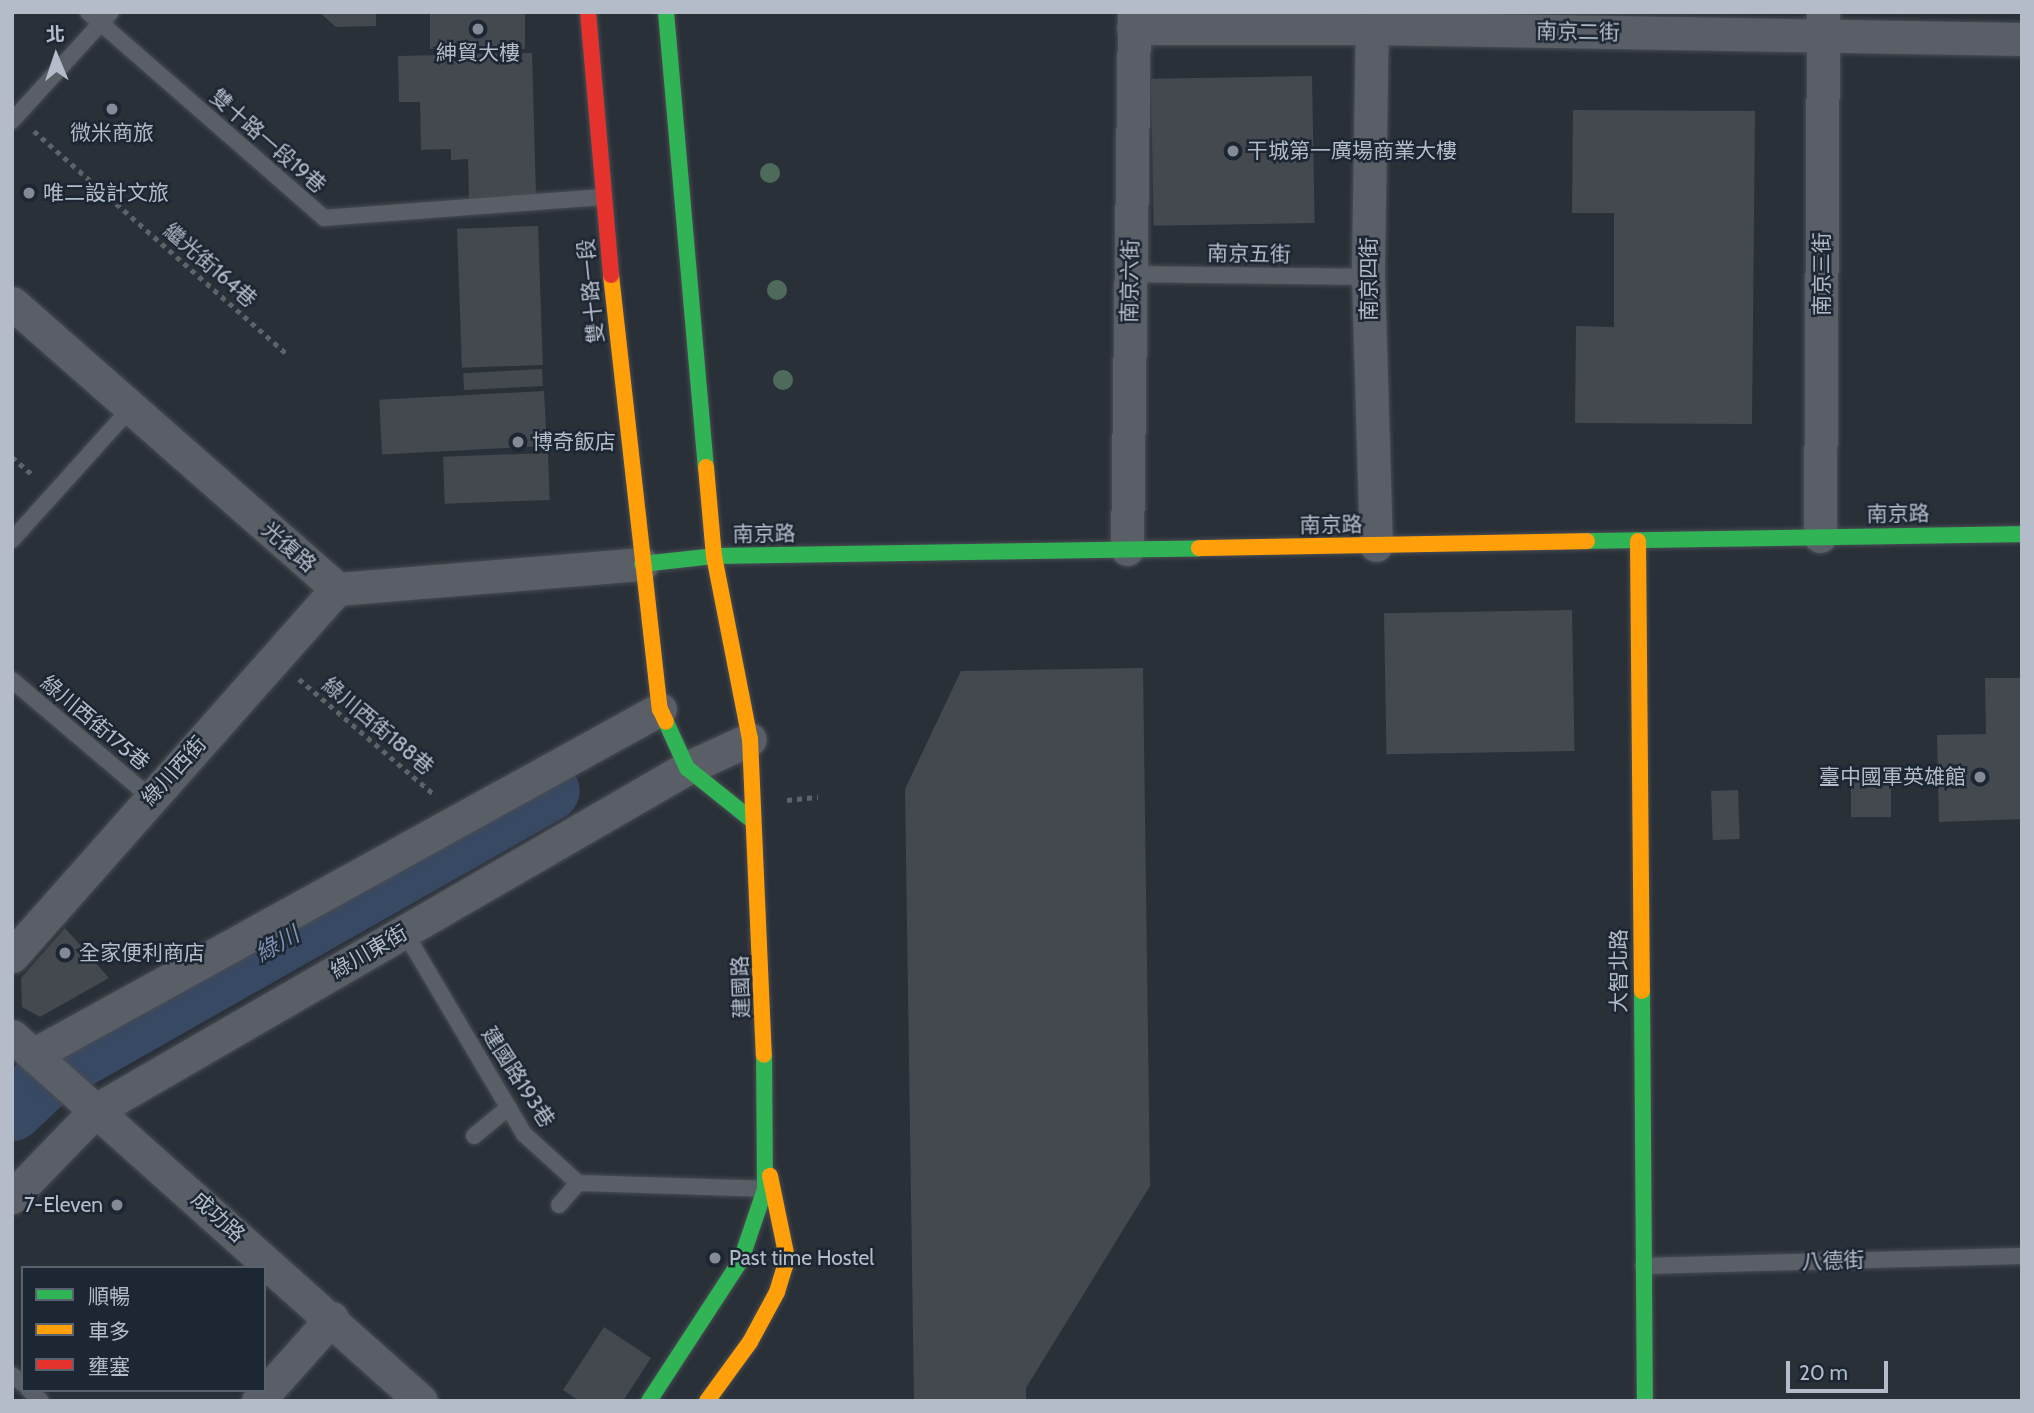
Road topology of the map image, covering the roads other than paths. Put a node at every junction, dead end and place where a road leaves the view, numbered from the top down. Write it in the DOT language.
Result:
graph roads {
  1 [pos="588,12"];
  2 [pos="666,12"];
  3 [pos="100,16"];
  4 [pos="1134,20"];
  5 [pos="1372,20"];
  6 [pos="1823,25"];
  7 [pos="2022,39"];
  8 [pos="14,118"];
  9 [pos="602,197"];
  10 [pos="1130,274"];
  11 [pos="1368,277"];
  12 [pos="12,303"];
  13 [pos="131,408"];
  14 [pos="2022,534"];
  15 [pos="1821,536"];
  16 [pos="12,540"];
  17 [pos="1638,541"];
  18 [pos="1376,545"];
  19 [pos="1127,549"];
  20 [pos="714,556"];
  21 [pos="642,564"];
  22 [pos="337,589"];
  23 [pos="12,680"];
  24 [pos="660,709"];
  25 [pos="750,739"];
  26 [pos="687,768"];
  27 [pos="150,797"];
  28 [pos="752,820"];
  29 [pos="404,931"];
  30 [pos="12,956"];
  31 [pos="22,1045"];
  32 [pos="509,1107"];
  33 [pos="96,1110"];
  34 [pos="474,1136"];
  35 [pos="766,1153"];
  36 [pos="578,1183"];
  37 [pos="765,1189"];
  38 [pos="12,1198"];
  39 [pos="559,1205"];
  40 [pos="2022,1256"];
  41 [pos="787,1258"];
  42 [pos="741,1259"];
  43 [pos="1643,1266"];
  44 [pos="332,1318"];
  45 [pos="258,1401"];
  46 [pos="421,1401"];
  47 [pos="649,1401"];
  48 [pos="707,1401"];
  49 [pos="1645,1401"];
  1 -- 9 [label="main road, 雙十路一段"];
  2 -- 20 [label="main road"];
  3 -- 8 [label="lane"];
  3 -- 9 [label="lane, 雙十路一段19巷"];
  4 -- 5 [label="street, 南京二街"];
  4 -- 10 [label="street, 南京六街"];
  5 -- 6 [label="street, 南京二街"];
  5 -- 11 [label="street, 南京四街"];
  6 -- 7 [label="street, 南京二街"];
  6 -- 15 [label="street, 南京三街"];
  9 -- 21 [label="main road, 雙十路一段"];
  10 -- 11 [label="lane, 南京五街"];
  10 -- 19 [label="street, 南京六街"];
  11 -- 18 [label="street, 南京四街"];
  12 -- 13 [label="street, 光復路"];
  13 -- 16 [label="lane"];
  13 -- 22 [label="street, 光復路"];
  14 -- 15 [label="main road, 南京路"];
  15 -- 17 [label="main road, 南京路"];
  17 -- 18 [label="main road, 南京路"];
  17 -- 43 [label="main road, 大智北路"];
  18 -- 19 [label="main road, 南京路"];
  19 -- 20 [label="main road, 南京路"];
  20 -- 21 [label="main road, 南京路"];
  20 -- 25 [label="main road, 建國路"];
  21 -- 22 [label="street"];
  21 -- 24 [label="main road"];
  22 -- 27 [label="street, 綠川西街"];
  23 -- 27 [label="lane, 綠川西街175巷"];
  24 -- 26 [label="main road"];
  24 -- 31 [label="street"];
  25 -- 26 [label="street, 綠川東街"];
  25 -- 28 [label="main road, 建國路"];
  26 -- 28 [label="main road"];
  26 -- 29 [label="street, 綠川東街"];
  27 -- 30 [label="street, 綠川西街"];
  28 -- 35 [label="main road, 建國路"];
  29 -- 32 [label="lane, 建國路193巷"];
  29 -- 33 [label="street, 綠川東街"];
  31 -- 33 [label="street, 成功路"];
  32 -- 34 [label="lane"];
  32 -- 36 [label="lane, 建國路193巷"];
  33 -- 38 [label="street, 綠川東街"];
  33 -- 44 [label="street, 成功路"];
  35 -- 37 [label="main road, 建國路"];
  35 -- 41 [label="main road, 建國路"];
  36 -- 37 [label="lane"];
  36 -- 39 [label="lane"];
  37 -- 42 [label="main road, 建國路"];
  40 -- 43 [label="lane, 八德街"];
  41 -- 42 [label="street"];
  41 -- 48 [label="main road, 建國路"];
  42 -- 47 [label="main road, 建國路"];
  43 -- 49 [label="main road, 大智北路"];
  44 -- 45 [label="street"];
  44 -- 46 [label="street, 成功路"];
}
